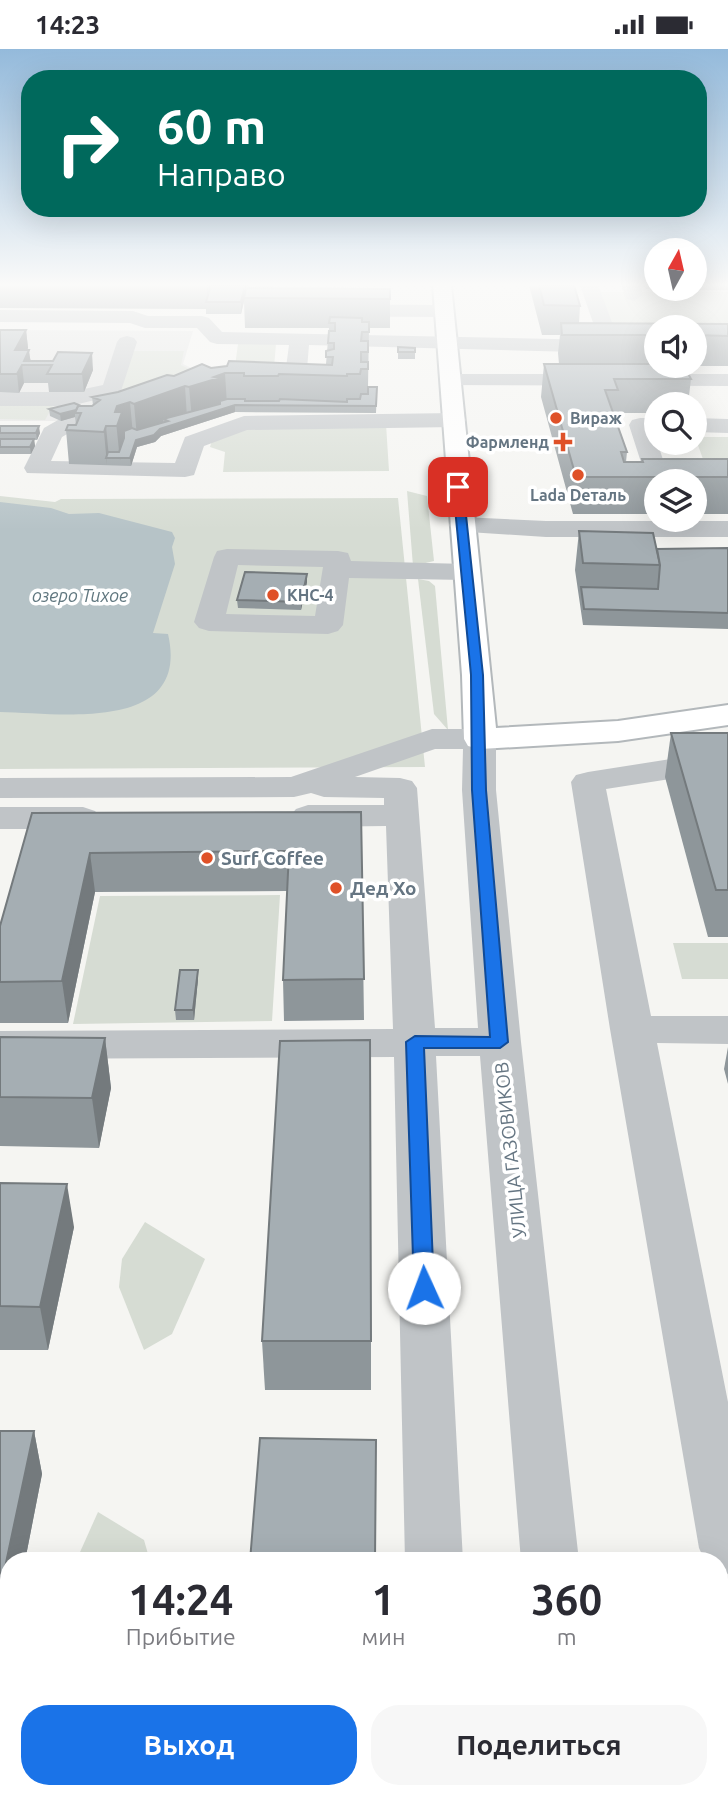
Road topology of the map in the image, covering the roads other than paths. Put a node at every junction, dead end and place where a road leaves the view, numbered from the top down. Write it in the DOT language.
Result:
graph roads {
  1 [pos="119,367"];
  2 [pos="297,367"];
  3 [pos="451,367"];
  4 [pos="452,380"];
  5 [pos="728,380"];
  6 [pos="244,381"];
  7 [pos="0,399"];
  8 [pos="142,403"];
  9 [pos="455,420"];
  10 [pos="707,425"];
  11 [pos="728,426"];
  12 [pos="649,455"];
  13 [pos="728,476"];
  14 [pos="462,525"];
  15 [pos="728,529"];
  16 [pos="336,569"];
  17 [pos="466,572"];
  18 [pos="728,715"];
  19 [pos="480,739"];
  20 [pos="728,760"];
  21 [pos="0,787"];
  22 [pos="294,787"];
  23 [pos="403,815"];
  24 [pos="0,818"];
  25 [pos="631,1029"];
  26 [pos="728,1030"];
  27 [pos="415,1042"];
  28 [pos="500,1042"];
  29 [pos="0,1045"];
  30 [pos="728,1548"];
  31 [pos="434,1552"];
  32 [pos="549,1552"];
  1 -- 7 [label="street"];
  2 -- 6 [label="street"];
  3 -- 4 [label="main road, УЛИЦА ГАЗОВИКОВ"];
  4 -- 5 [label="street"];
  4 -- 9 [label="main road, УЛИЦА ГАЗОВИКОВ"];
  8 -- 9 [label="street"];
  9 -- 14 [label="main road, УЛИЦА ГАЗОВИКОВ"];
  10 -- 11 [label="street"];
  12 -- 13 [label="street"];
  14 -- 15 [label="street"];
  14 -- 17 [label="main road, УЛИЦА ГАЗОВИКОВ"];
  16 -- 16 [label="street"];
  16 -- 17 [label="street"];
  17 -- 19 [label="main road, УЛИЦА ГАЗОВИКОВ"];
  18 -- 19 [label="main road"];
  19 -- 22 [label="street"];
  19 -- 28 [label="street, УЛИЦА ГАЗОВИКОВ"];
  20 -- 25 [label="street"];
  21 -- 22 [label="street"];
  22 -- 23 [label="street"];
  23 -- 24 [label="street"];
  23 -- 27 [label="street"];
  25 -- 26 [label="street"];
  25 -- 30 [label="street"];
  27 -- 28 [label="street"];
  27 -- 29 [label="street"];
  27 -- 31 [label="street"];
  28 -- 32 [label="street, УЛИЦА ГАЗОВИКОВ"];
}
